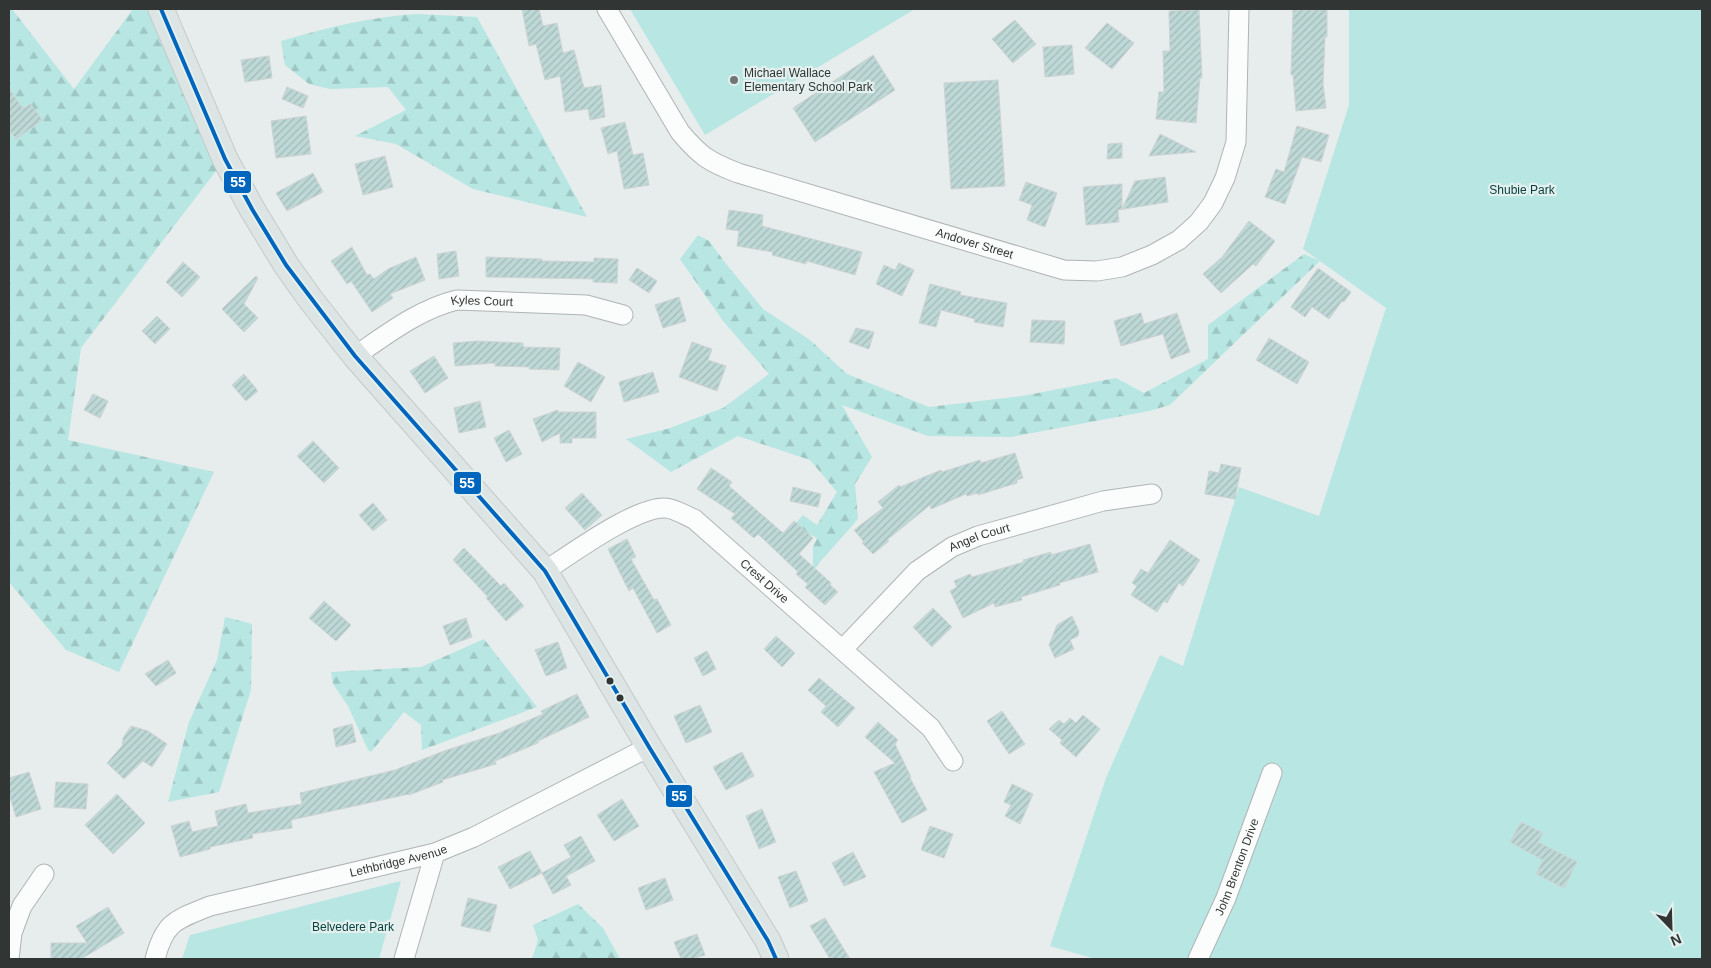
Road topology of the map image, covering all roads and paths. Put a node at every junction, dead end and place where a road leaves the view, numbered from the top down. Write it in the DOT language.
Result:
graph roads {
  1 [pos="160,9"];
  2 [pos="607,9"];
  3 [pos="1239,9"];
  4 [pos="623,315"];
  5 [pos="355,356"];
  6 [pos="1152,494"];
  7 [pos="545,571"];
  8 [pos="843,649"];
  9 [pos="648,747"];
  10 [pos="953,762"];
  11 [pos="1272,773"];
  12 [pos="435,853"];
  13 [pos="44,874"];
  14 [pos="9,959"];
  15 [pos="155,959"];
  16 [pos="404,959"];
  17 [pos="776,959"];
  18 [pos="1198,959"];
  1 -- 5 [label="main road"];
  2 -- 3 [label="street, Andover Street"];
  4 -- 5 [label="street, Kyles Court"];
  5 -- 7 [label="main road"];
  6 -- 8 [label="street, Angel Court"];
  7 -- 8 [label="street, Crest Drive"];
  7 -- 9 [label="main road"];
  8 -- 10 [label="street, Crest Drive"];
  9 -- 12 [label="street, Lethbridge Avenue"];
  9 -- 17 [label="main road"];
  11 -- 18 [label="street, John Brenton Drive"];
  12 -- 15 [label="street, Lethbridge Avenue"];
  12 -- 16 [label="street"];
  13 -- 14 [label="street"];
}
